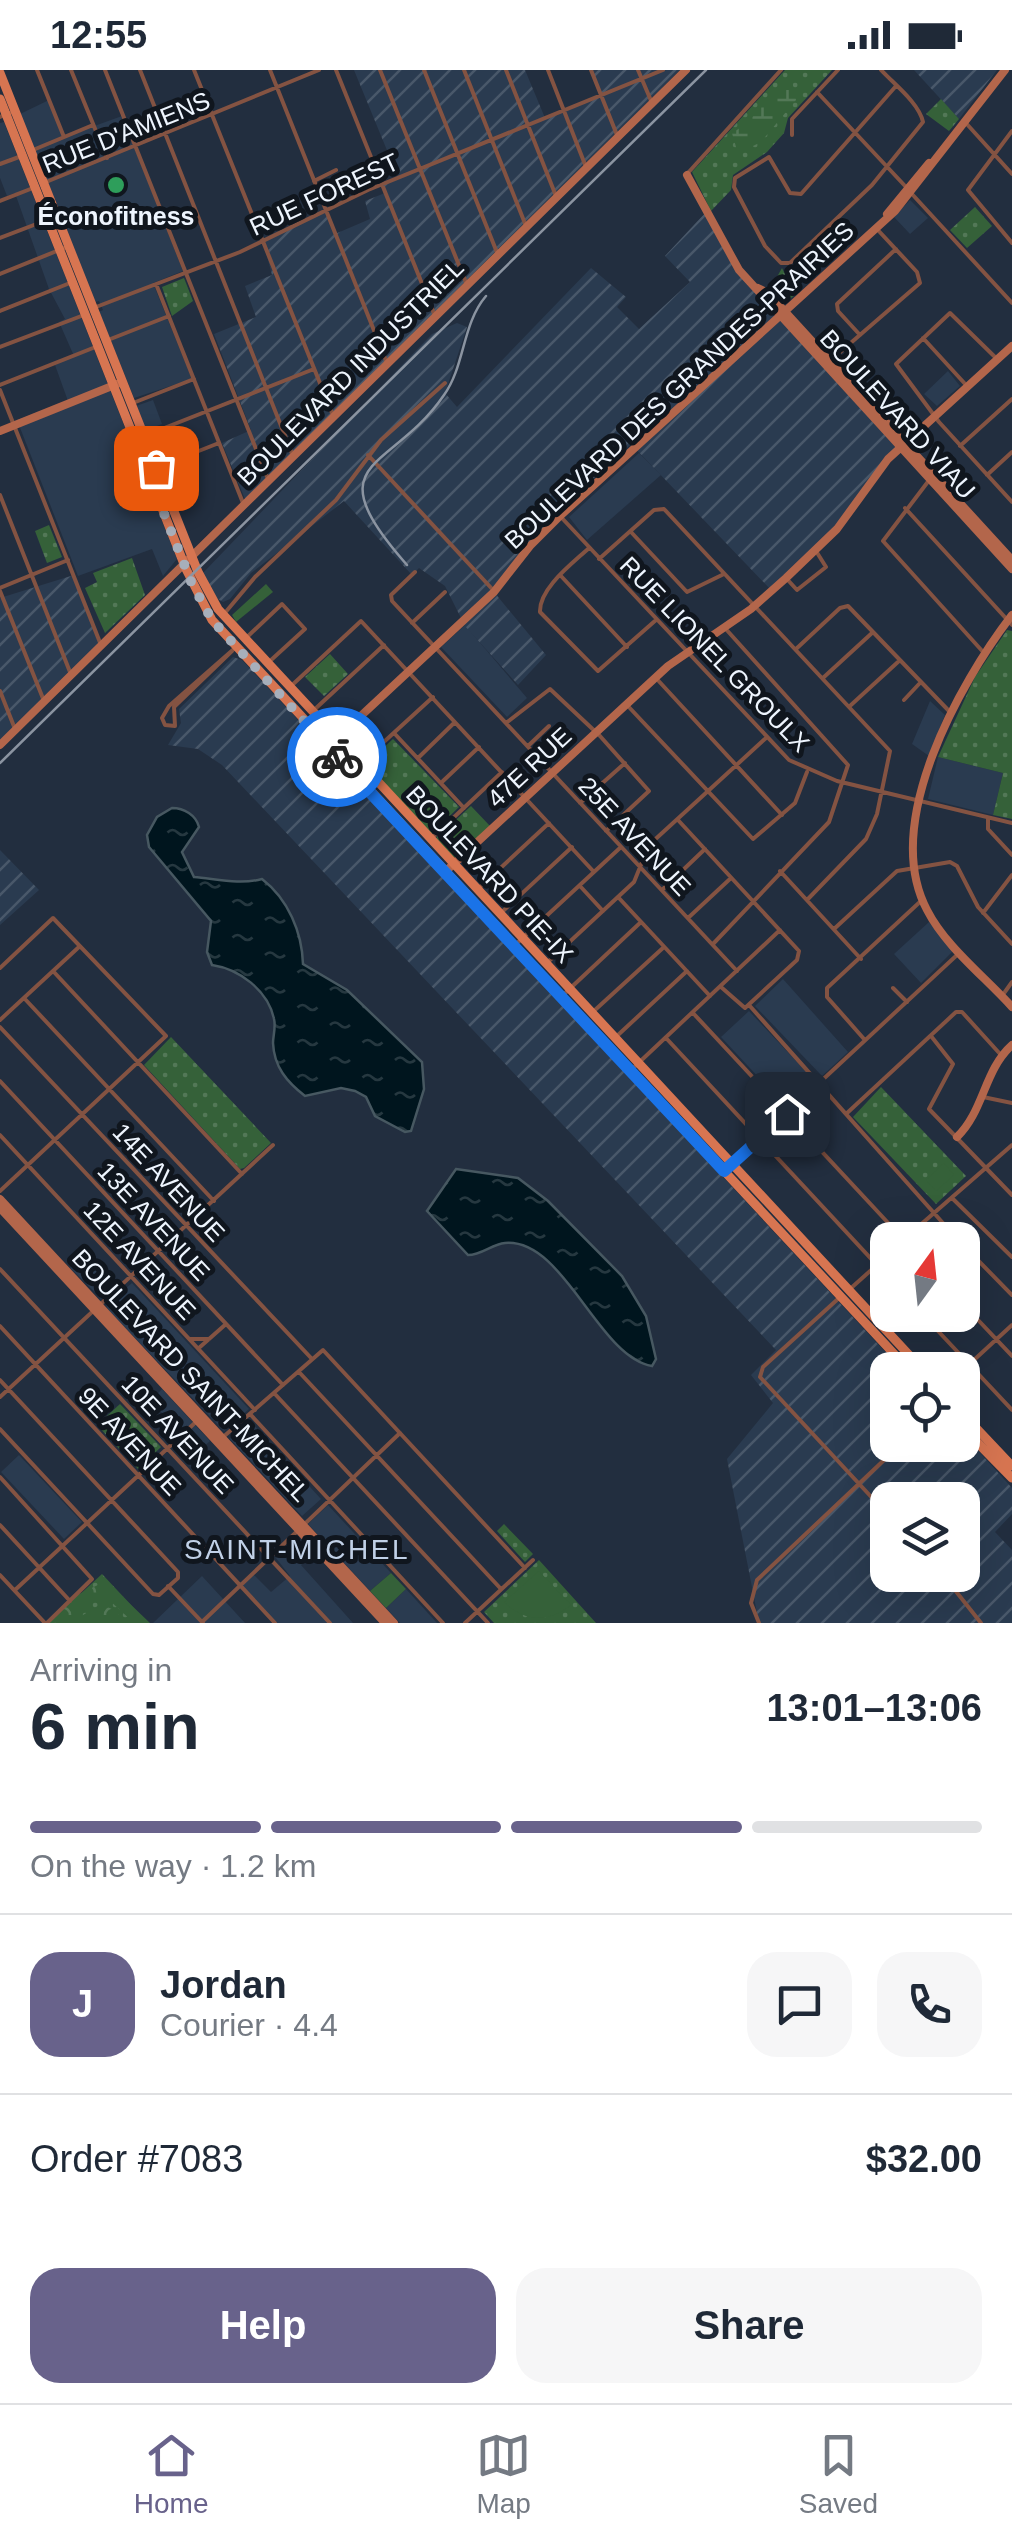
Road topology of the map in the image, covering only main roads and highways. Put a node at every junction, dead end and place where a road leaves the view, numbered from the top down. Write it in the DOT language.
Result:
graph roads {
  1 [pos="0,73"];
  2 [pos="0,100"];
  3 [pos="7,115"];
  4 [pos="39,185"];
  5 [pos="64,248"];
  6 [pos="89,311"];
  7 [pos="118,384"];
  8 [pos="152,470"];
  9 [pos="187,560"];
  10 [pos="449,867"];
  11 [pos="519,942"];
  12 [pos="566,992"];
  13 [pos="635,1067"];
  14 [pos="845,1293"];
  15 [pos="895,1352"];
  16 [pos="905,1352"];
  17 [pos="980,1432"];
  18 [pos="980,1445"];
  19 [pos="1012,1466"];
  20 [pos="1012,1478"];
  1 -- 3 [label="main road, BOULEVARD PIE-IX"];
  2 -- 3 [label="main road, BOULEVARD PIE-IX"];
  3 -- 4 [label="main road, BOULEVARD PIE-IX"];
  4 -- 5 [label="main road, BOULEVARD PIE-IX"];
  4 -- 5 [label="main road, BOULEVARD PIE-IX"];
  5 -- 6 [label="main road, BOULEVARD PIE-IX"];
  5 -- 6 [label="main road, BOULEVARD PIE-IX"];
  6 -- 7 [label="main road, BOULEVARD PIE-IX"];
  7 -- 8 [label="main road, BOULEVARD PIE-IX"];
  7 -- 8 [label="main road, BOULEVARD PIE-IX"];
  8 -- 9 [label="main road, BOULEVARD PIE-IX"];
  9 -- 10 [label="main road, BOULEVARD PIE-IX"];
  9 -- 10 [label="main road, BOULEVARD PIE-IX"];
  10 -- 11 [label="main road, BOULEVARD PIE-IX"];
  10 -- 11 [label="main road, BOULEVARD PIE-IX"];
  11 -- 12 [label="main road, BOULEVARD PIE-IX"];
  11 -- 12 [label="main road, BOULEVARD PIE-IX"];
  12 -- 13 [label="main road, BOULEVARD PIE-IX"];
  12 -- 13 [label="main road, BOULEVARD PIE-IX"];
  13 -- 14 [label="main road, BOULEVARD PIE-IX"];
  14 -- 15 [label="main road, BOULEVARD PIE-IX"];
  14 -- 16 [label="main road, BOULEVARD PIE-IX"];
  17 -- 19 [label="main road"];
  18 -- 20 [label="main road"];
}
